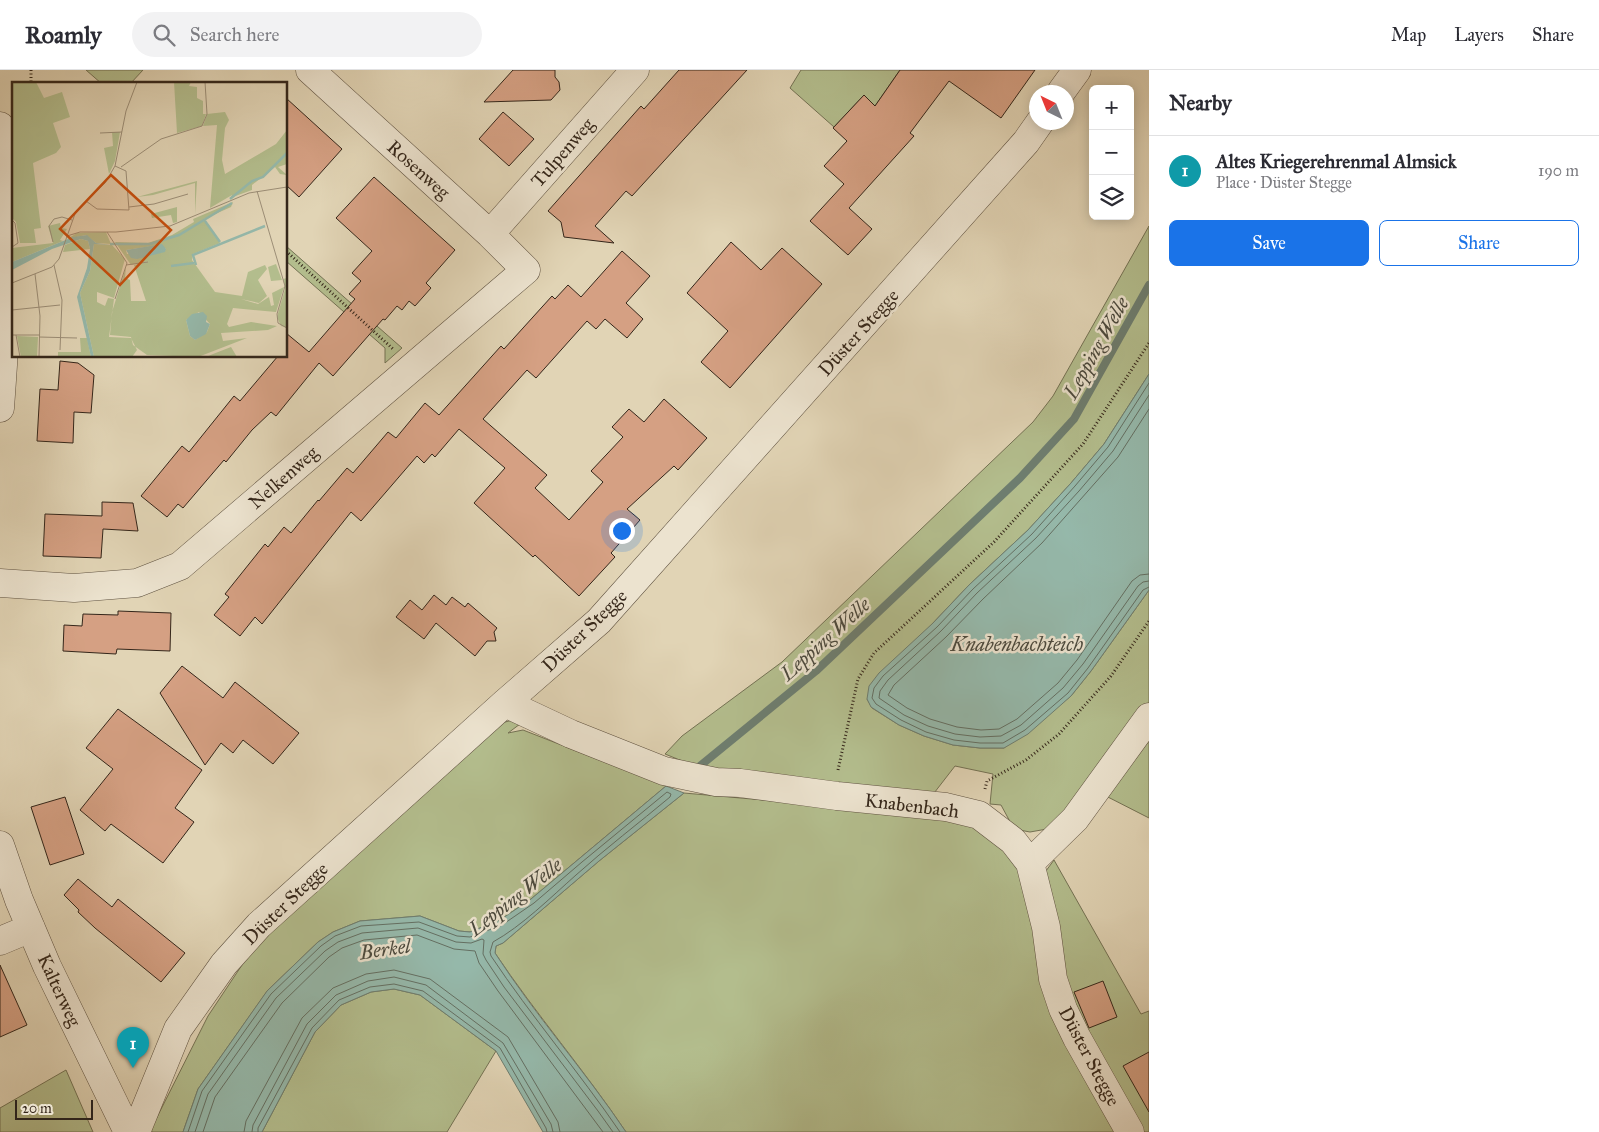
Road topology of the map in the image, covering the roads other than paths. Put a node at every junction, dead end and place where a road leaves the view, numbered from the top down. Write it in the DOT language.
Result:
graph roads {
  1 [pos="310,70"];
  2 [pos="635,70"];
  3 [pos="1076,70"];
  4 [pos="1066,85"];
  5 [pos="0,126"];
  6 [pos="1034,130"];
  7 [pos="490,234"];
  8 [pos="526,270"];
  9 [pos="0,408"];
  10 [pos="0,583"];
  11 [pos="505,702"];
  12 [pos="1149,717"];
  13 [pos="0,845"];
  14 [pos="1030,863"];
  15 [pos="31,928"];
  16 [pos="0,941"];
  17 [pos="1053,979"];
  18 [pos="128,1132"];
  19 [pos="136,1132"];
  20 [pos="1130,1132"];
  1 -- 7 [label="street, Rosenweg"];
  2 -- 7 [label="street, Tulpenweg"];
  3 -- 4 [label="street"];
  5 -- 9 [label="street"];
  6 -- 11 [label="street, Düster Stegge"];
  7 -- 8 [label="street, Rosenweg"];
  8 -- 10 [label="street, Nelkenweg"];
  11 -- 14 [label="street, Knabenbach"];
  11 -- 19 [label="street, Düster Stegge"];
  12 -- 14 [label="street"];
  13 -- 15 [label="street, Kalterweg"];
  14 -- 17 [label="street, Knabenbach"];
  15 -- 16 [label="street"];
  15 -- 18 [label="street, Kalterweg"];
  17 -- 20 [label="street, Düster Stegge"];
}
